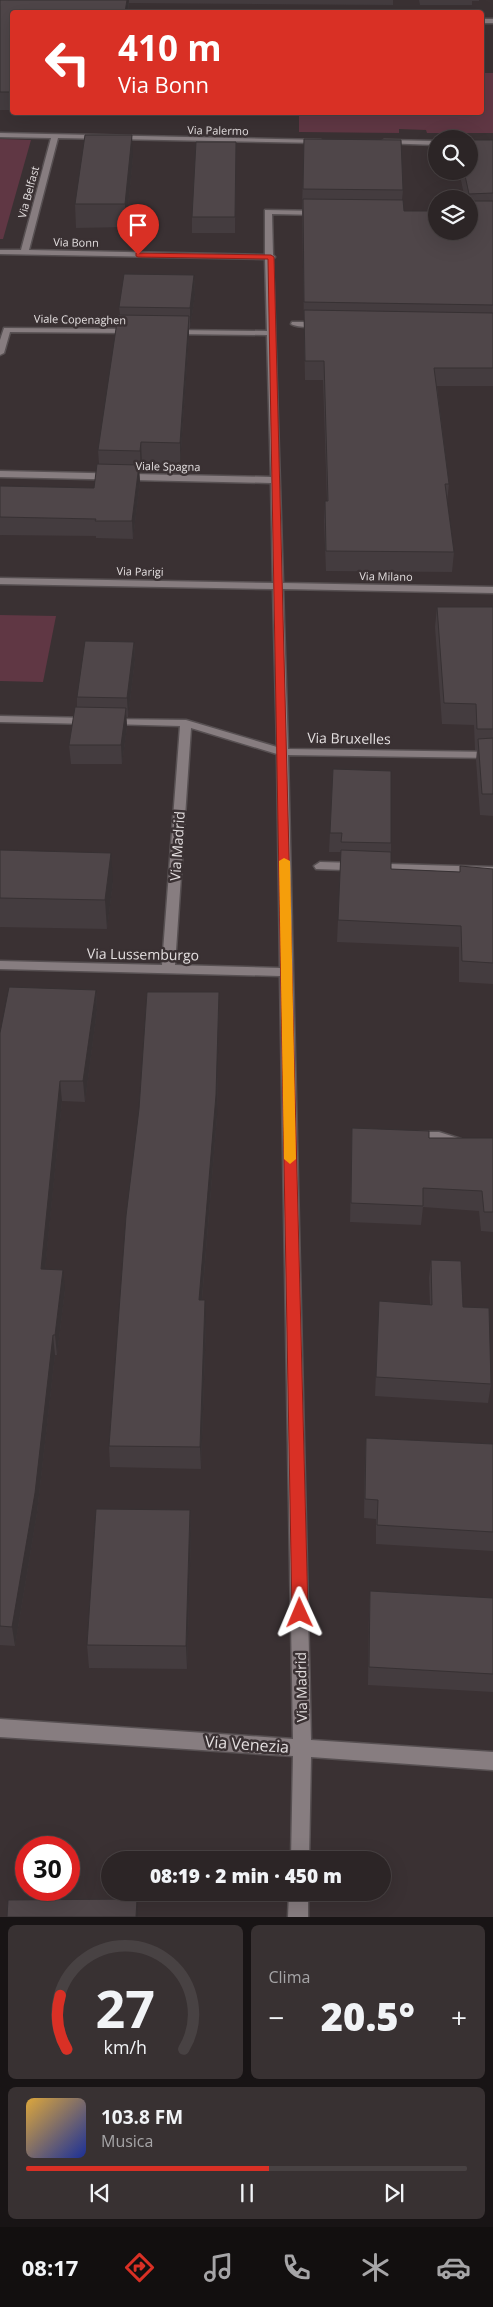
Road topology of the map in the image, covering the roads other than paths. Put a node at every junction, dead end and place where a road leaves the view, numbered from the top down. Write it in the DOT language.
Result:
graph roads {
  1 [pos="0,135"];
  2 [pos="55,136"];
  3 [pos="332,142"];
  4 [pos="380,142"];
  5 [pos="428,143"];
  6 [pos="328,213"];
  7 [pos="0,252"];
  8 [pos="24,253"];
  9 [pos="271,257"];
  10 [pos="295,324"];
  11 [pos="335,325"];
  12 [pos="144,332"];
  13 [pos="164,332"];
  14 [pos="272,333"];
  15 [pos="0,353"];
  16 [pos="0,474"];
  17 [pos="276,480"];
  18 [pos="0,581"];
  19 [pos="279,586"];
  20 [pos="493,590"];
  21 [pos="0,719"];
  22 [pos="186,723"];
  23 [pos="282,752"];
  24 [pos="493,754"];
  25 [pos="320,866"];
  26 [pos="493,872"];
  27 [pos="0,965"];
  28 [pos="168,970"];
  29 [pos="286,972"];
  30 [pos="412,1137"];
  31 [pos="466,1147"];
  32 [pos="0,1728"];
  33 [pos="302,1748"];
  34 [pos="493,1761"];
  35 [pos="300,1851"];
  36 [pos="299,1901"];
  37 [pos="298,1917"];
  1 -- 2 [label="street, Via Palermo"];
  2 -- 3 [label="street, Via Palermo"];
  2 -- 8 [label="street, Via Belfast"];
  4 -- 5 [label="street"];
  6 -- 9 [label="street, Via Madrid"];
  7 -- 8 [label="street, Via Bonn"];
  8 -- 9 [label="street, Via Bonn"];
  9 -- 14 [label="street, Via Madrid"];
  10 -- 11 [label="street"];
  12 -- 15 [label="street, Viale Copenaghen"];
  13 -- 14 [label="street"];
  14 -- 17 [label="street, Via Madrid"];
  16 -- 17 [label="street, Viale Spagna"];
  17 -- 19 [label="street, Via Madrid"];
  18 -- 19 [label="street, Via Parigi"];
  19 -- 20 [label="street, Via Milano"];
  19 -- 23 [label="street, Via Madrid"];
  21 -- 22 [label="street, Via Bruxelles"];
  22 -- 23 [label="street, Via Bruxelles"];
  22 -- 28 [label="street, Via Madrid"];
  23 -- 24 [label="street, Via Bruxelles"];
  23 -- 29 [label="street, Via Madrid"];
  25 -- 26 [label="street"];
  27 -- 28 [label="street, Via Lussemburgo"];
  28 -- 29 [label="street, Via Lussemburgo"];
  29 -- 33 [label="street, Via Madrid"];
  30 -- 31 [label="street"];
  32 -- 33 [label="street, Via Venezia"];
  33 -- 34 [label="street, Via Venezia"];
  33 -- 35 [label="street, Via Madrid"];
  36 -- 37 [label="street"];
}
